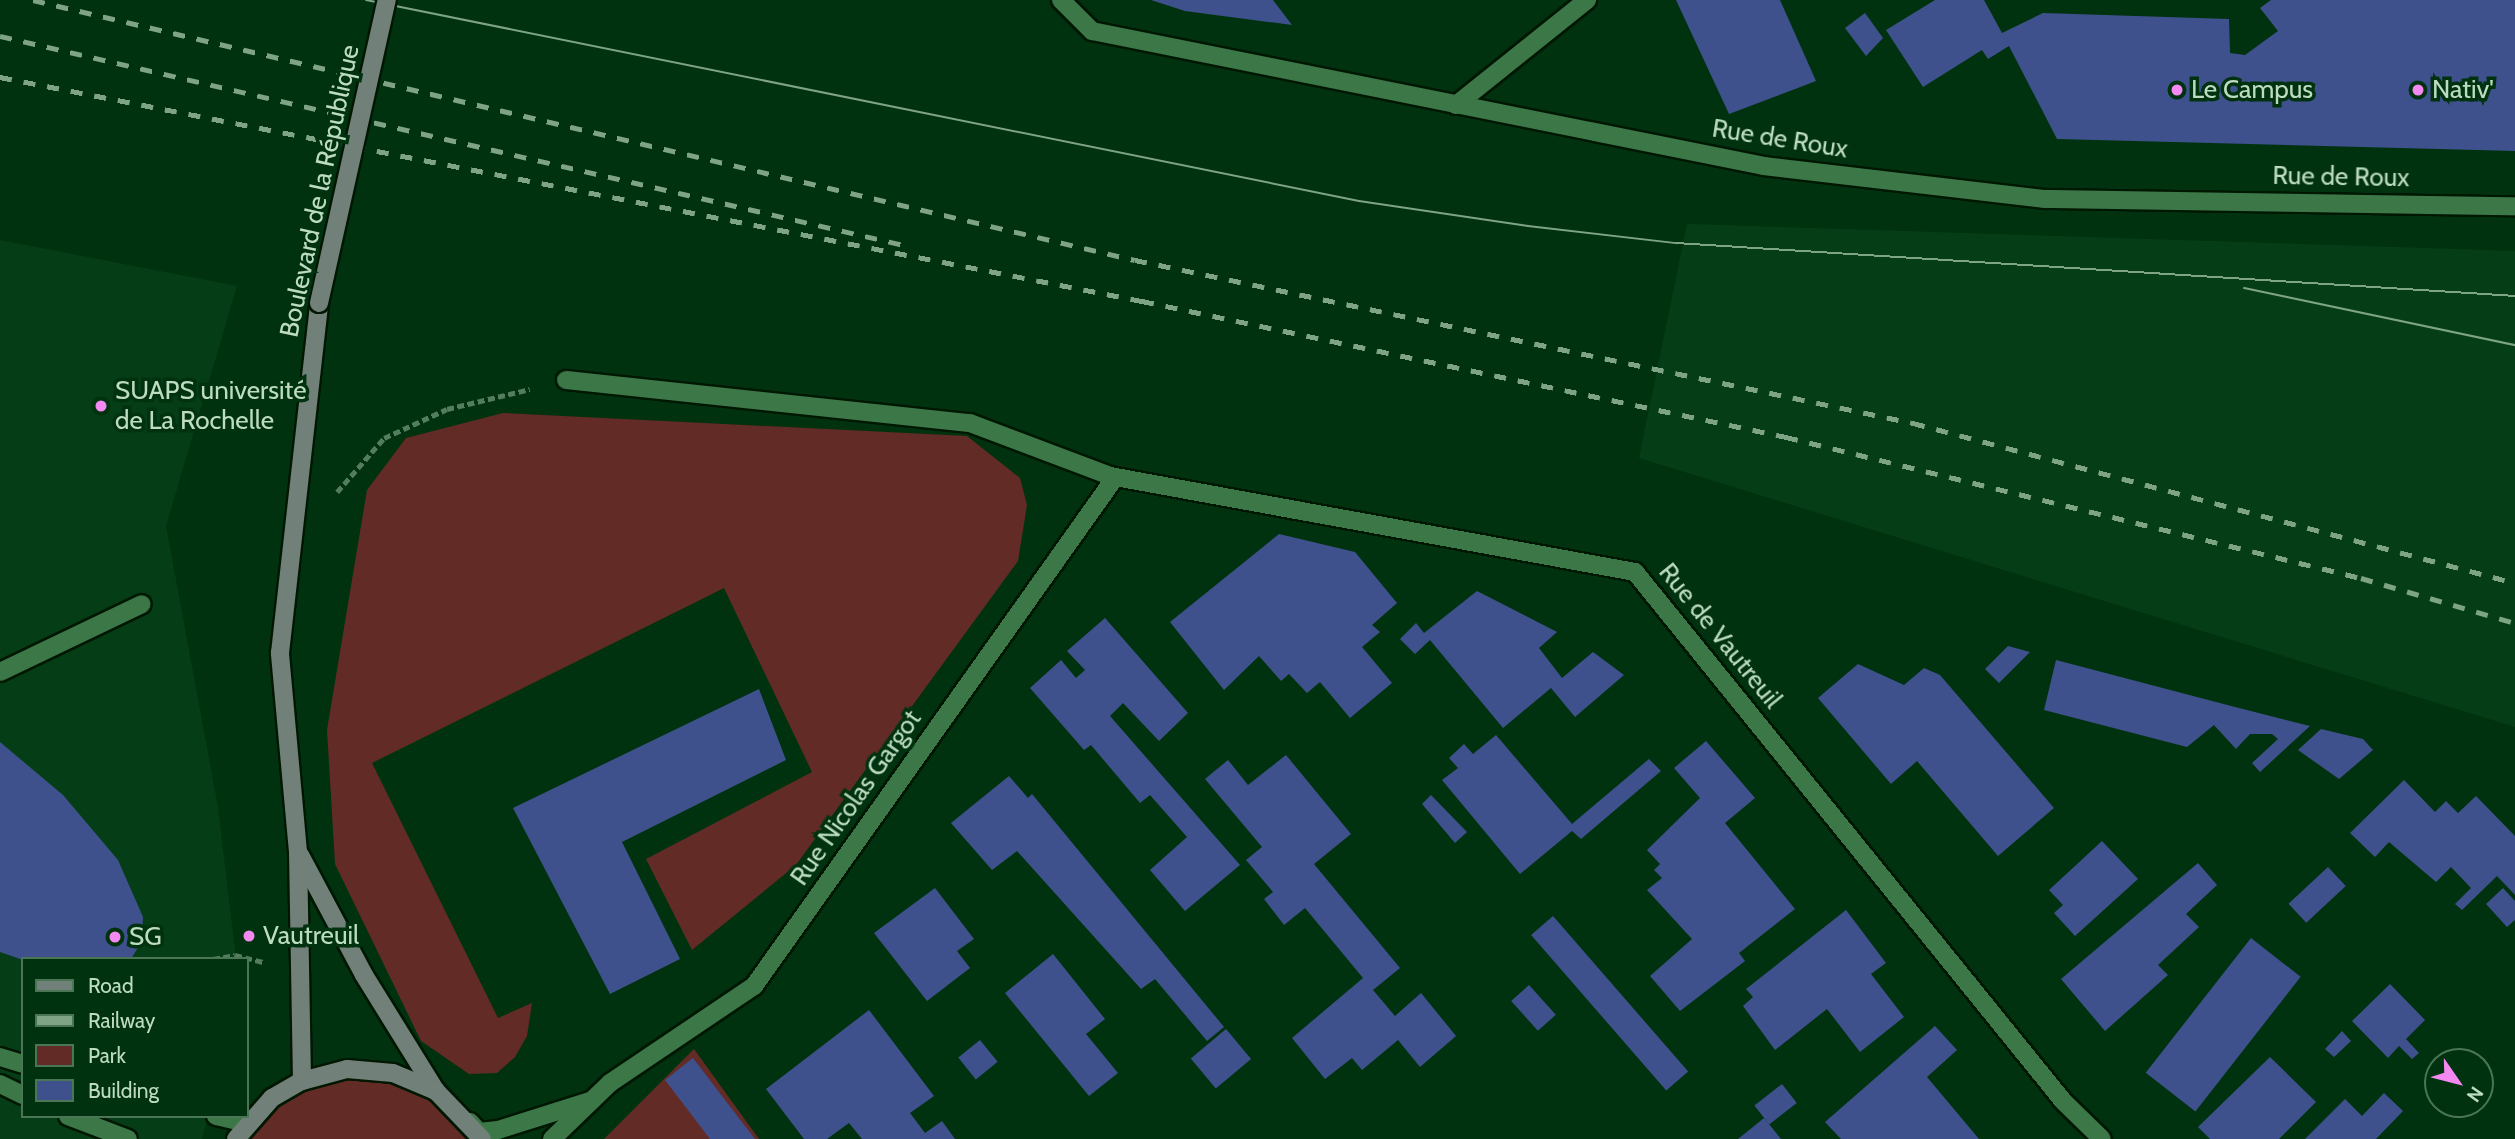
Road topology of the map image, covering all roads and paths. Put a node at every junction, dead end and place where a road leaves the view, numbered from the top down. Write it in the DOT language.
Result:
graph roads {
  1 [pos="387,0"];
  2 [pos="1061,0"];
  3 [pos="1587,0"];
  4 [pos="1456,105"];
  5 [pos="2515,206"];
  6 [pos="566,380"];
  7 [pos="1112,477"];
  8 [pos="293,542"];
  9 [pos="142,604"];
  10 [pos="0,672"];
  11 [pos="299,852"];
  12 [pos="224,957"];
  13 [pos="243,957"];
  14 [pos="248,958"];
  15 [pos="297,970"];
  16 [pos="0,1057"];
  17 [pos="21,1063"];
  18 [pos="302,1080"];
  19 [pos="0,1084"];
  20 [pos="436,1091"];
  21 [pos="21,1094"];
  22 [pos="593,1100"];
  23 [pos="73,1118"];
  24 [pos="225,1118"];
  25 [pos="469,1120"];
  26 [pos="246,1123"];
  27 [pos="128,1139"];
  28 [pos="236,1139"];
  29 [pos="482,1139"];
  30 [pos="552,1139"];
  31 [pos="2102,1139"];
  1 -- 8 [label="main road, Boulevard de la République, bridge"];
  2 -- 4 [label="street, Rue de Roux"];
  3 -- 4 [label="street"];
  4 -- 5 [label="street, Rue de Roux"];
  6 -- 7 [label="street, Rue de Vautreuil"];
  6 -- 8 [label="path"];
  7 -- 22 [label="street, Rue Nicolas Gargot"];
  7 -- 31 [label="street, Rue de Vautreuil"];
  8 -- 11 [label="main road, Boulevard de la République"];
  9 -- 10 [label="street"];
  11 -- 15 [label="main road, Boulevard de la République"];
  11 -- 20 [label="main road, Boulevard de la République"];
  12 -- 13 [label="path"];
  14 -- 15 [label="path"];
  15 -- 18 [label="main road, Boulevard de la République"];
  16 -- 17 [label="street"];
  18 -- 20 [label="main road"];
  18 -- 26 [label="main road"];
  19 -- 21 [label="street"];
  20 -- 25 [label="main road"];
  22 -- 25 [label="street, Rue Nicolas Gargot"];
  22 -- 30 [label="street, Rue Nicolas Gargot"];
  23 -- 27 [label="street"];
  24 -- 26 [label="street"];
  25 -- 29 [label="main road"];
  26 -- 28 [label="main road"];
}
